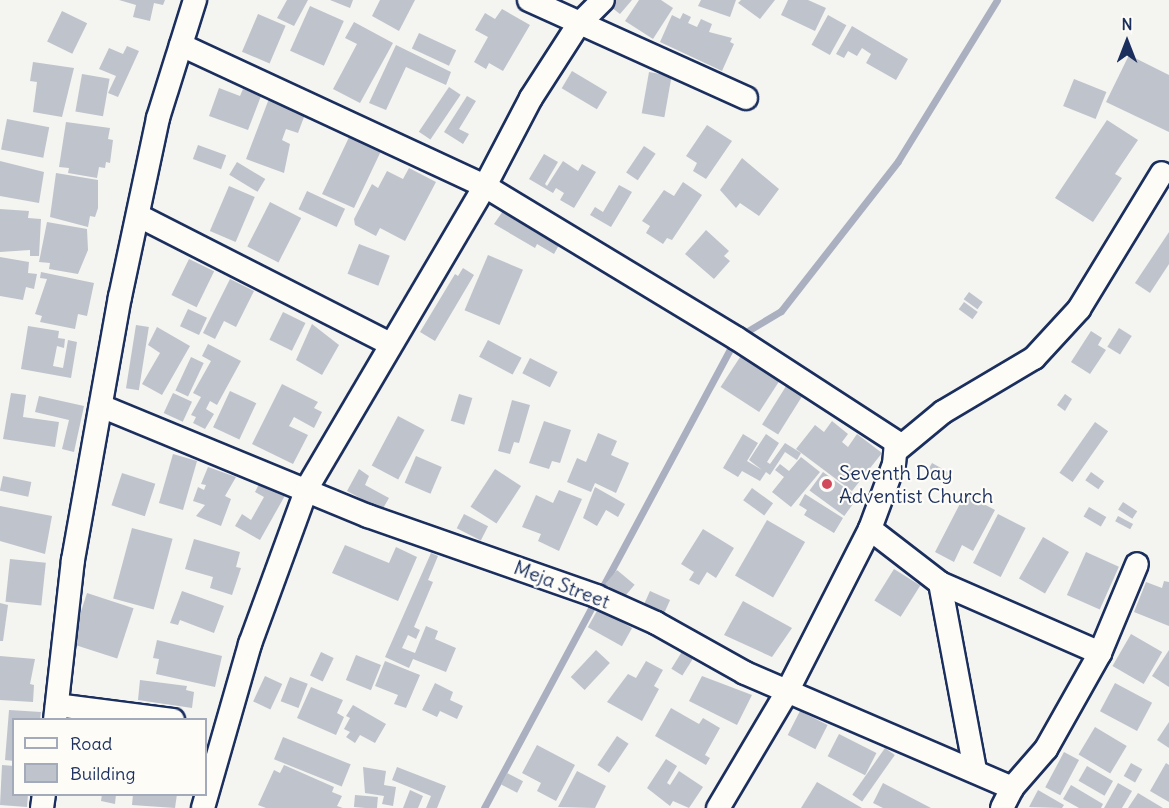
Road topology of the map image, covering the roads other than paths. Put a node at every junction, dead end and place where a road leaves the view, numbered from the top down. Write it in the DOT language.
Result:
graph roads {
  1 [pos="195,0"];
  2 [pos="529,0"];
  3 [pos="603,0"];
  4 [pos="578,25"];
  5 [pos="181,45"];
  6 [pos="747,98"];
  7 [pos="1162,173"];
  8 [pos="485,186"];
  9 [pos="139,216"];
  10 [pos="390,344"];
  11 [pos="101,406"];
  12 [pos="897,450"];
  13 [pos="307,488"];
  14 [pos="870,529"];
  15 [pos="1137,564"];
  16 [pos="940,584"];
  17 [pos="1100,653"];
  18 [pos="787,692"];
  19 [pos="56,712"];
  20 [pos="144,718"];
  21 [pos="216,725"];
  22 [pos="975,770"];
  23 [pos="207,782"];
  24 [pos="1007,798"];
  25 [pos="718,808"];
  1 -- 5 [label="street"];
  2 -- 4 [label="street"];
  3 -- 4 [label="street"];
  4 -- 6 [label="street"];
  4 -- 8 [label="street"];
  5 -- 8 [label="street"];
  5 -- 9 [label="street"];
  7 -- 12 [label="street"];
  8 -- 10 [label="street"];
  8 -- 12 [label="street"];
  9 -- 10 [label="street"];
  9 -- 11 [label="street"];
  10 -- 13 [label="street"];
  11 -- 13 [label="street, Meja Street"];
  11 -- 19 [label="street"];
  12 -- 14 [label="street"];
  13 -- 18 [label="street, Meja Street"];
  13 -- 21 [label="street"];
  14 -- 16 [label="street"];
  14 -- 18 [label="street"];
  15 -- 17 [label="street"];
  16 -- 17 [label="street"];
  16 -- 22 [label="street"];
  17 -- 24 [label="street"];
  18 -- 22 [label="street, Meja Street"];
  18 -- 25 [label="street"];
  19 -- 20 [label="street"];
  21 -- 23 [label="street"];
  22 -- 24 [label="street, Meja Street"];
}
